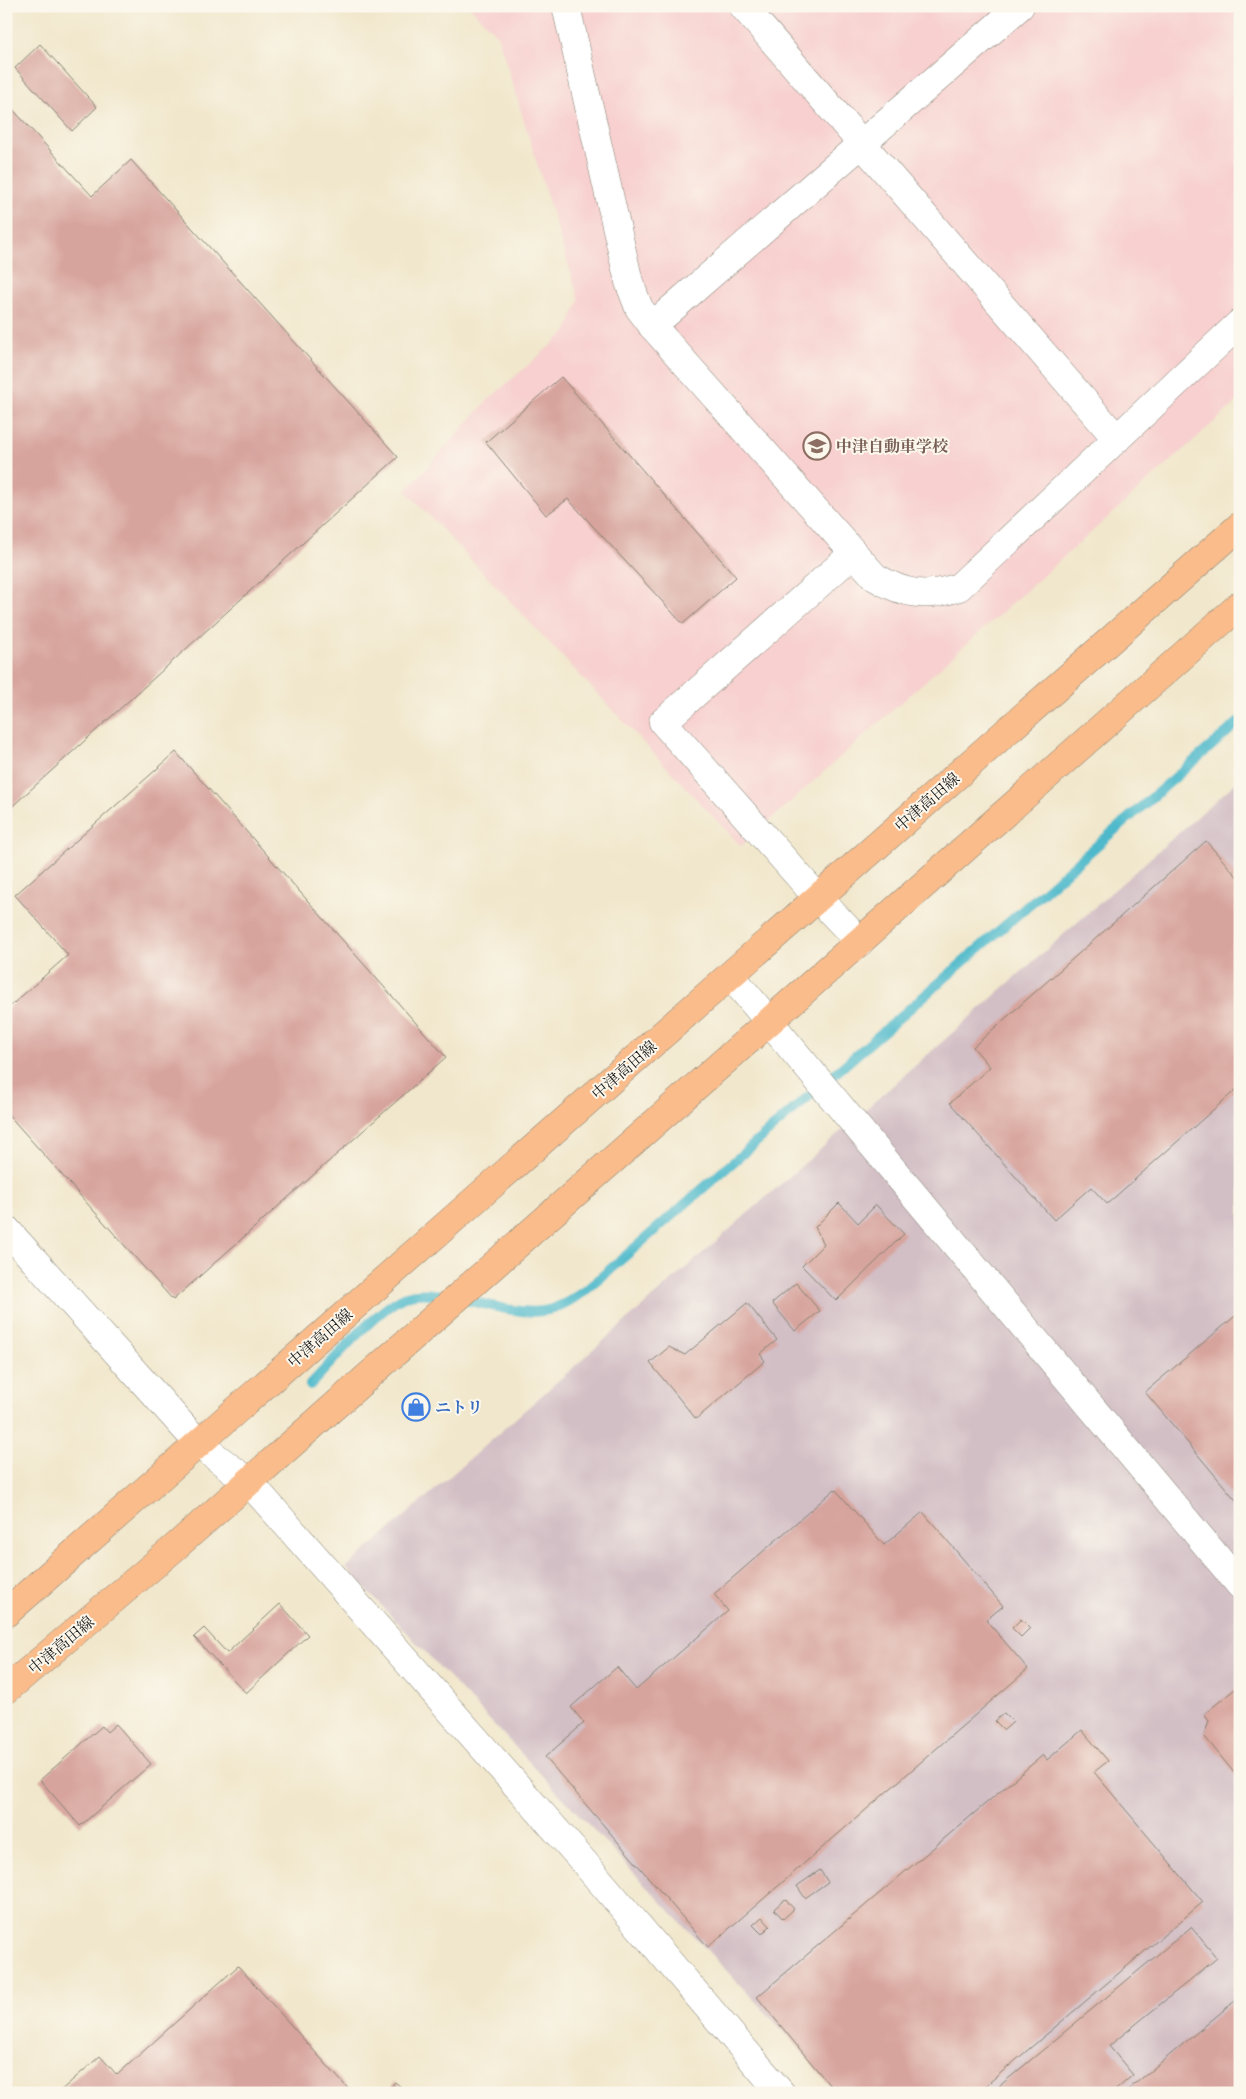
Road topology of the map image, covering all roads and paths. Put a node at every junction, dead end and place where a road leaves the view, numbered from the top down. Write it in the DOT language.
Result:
graph roads {
  1 [pos="566,6"];
  2 [pos="743,6"];
  3 [pos="1020,6"];
  4 [pos="862,144"];
  5 [pos="1240,323"];
  6 [pos="652,326"];
  7 [pos="1117,439"];
  8 [pos="1240,526"];
  9 [pos="854,553"];
  10 [pos="1240,605"];
  11 [pos="818,898"];
  12 [pos="860,942"];
  13 [pos="731,976"];
  14 [pos="770,1022"];
  15 [pos="6,1229"];
  16 [pos="200,1444"];
  17 [pos="249,1482"];
  18 [pos="1240,1585"];
  19 [pos="6,1613"];
  20 [pos="6,1690"];
  21 [pos="781,2093"];
  1 -- 6 [label="street"];
  2 -- 4 [label="street"];
  3 -- 4 [label="street"];
  4 -- 6 [label="street"];
  4 -- 7 [label="street"];
  5 -- 7 [label="street"];
  6 -- 9 [label="street"];
  7 -- 9 [label="street"];
  8 -- 11 [label="main road, 中津高田線"];
  9 -- 11 [label="street"];
  10 -- 12 [label="main road, 中津高田線"];
  11 -- 12 [label="street"];
  11 -- 13 [label="main road, 中津高田線"];
  12 -- 14 [label="main road, 中津高田線"];
  13 -- 14 [label="street"];
  13 -- 16 [label="main road, 中津高田線"];
  14 -- 17 [label="main road, 中津高田線"];
  14 -- 18 [label="street"];
  15 -- 16 [label="street"];
  16 -- 17 [label="street"];
  16 -- 19 [label="main road, 中津高田線"];
  17 -- 20 [label="main road, 中津高田線"];
  17 -- 21 [label="street"];
}
